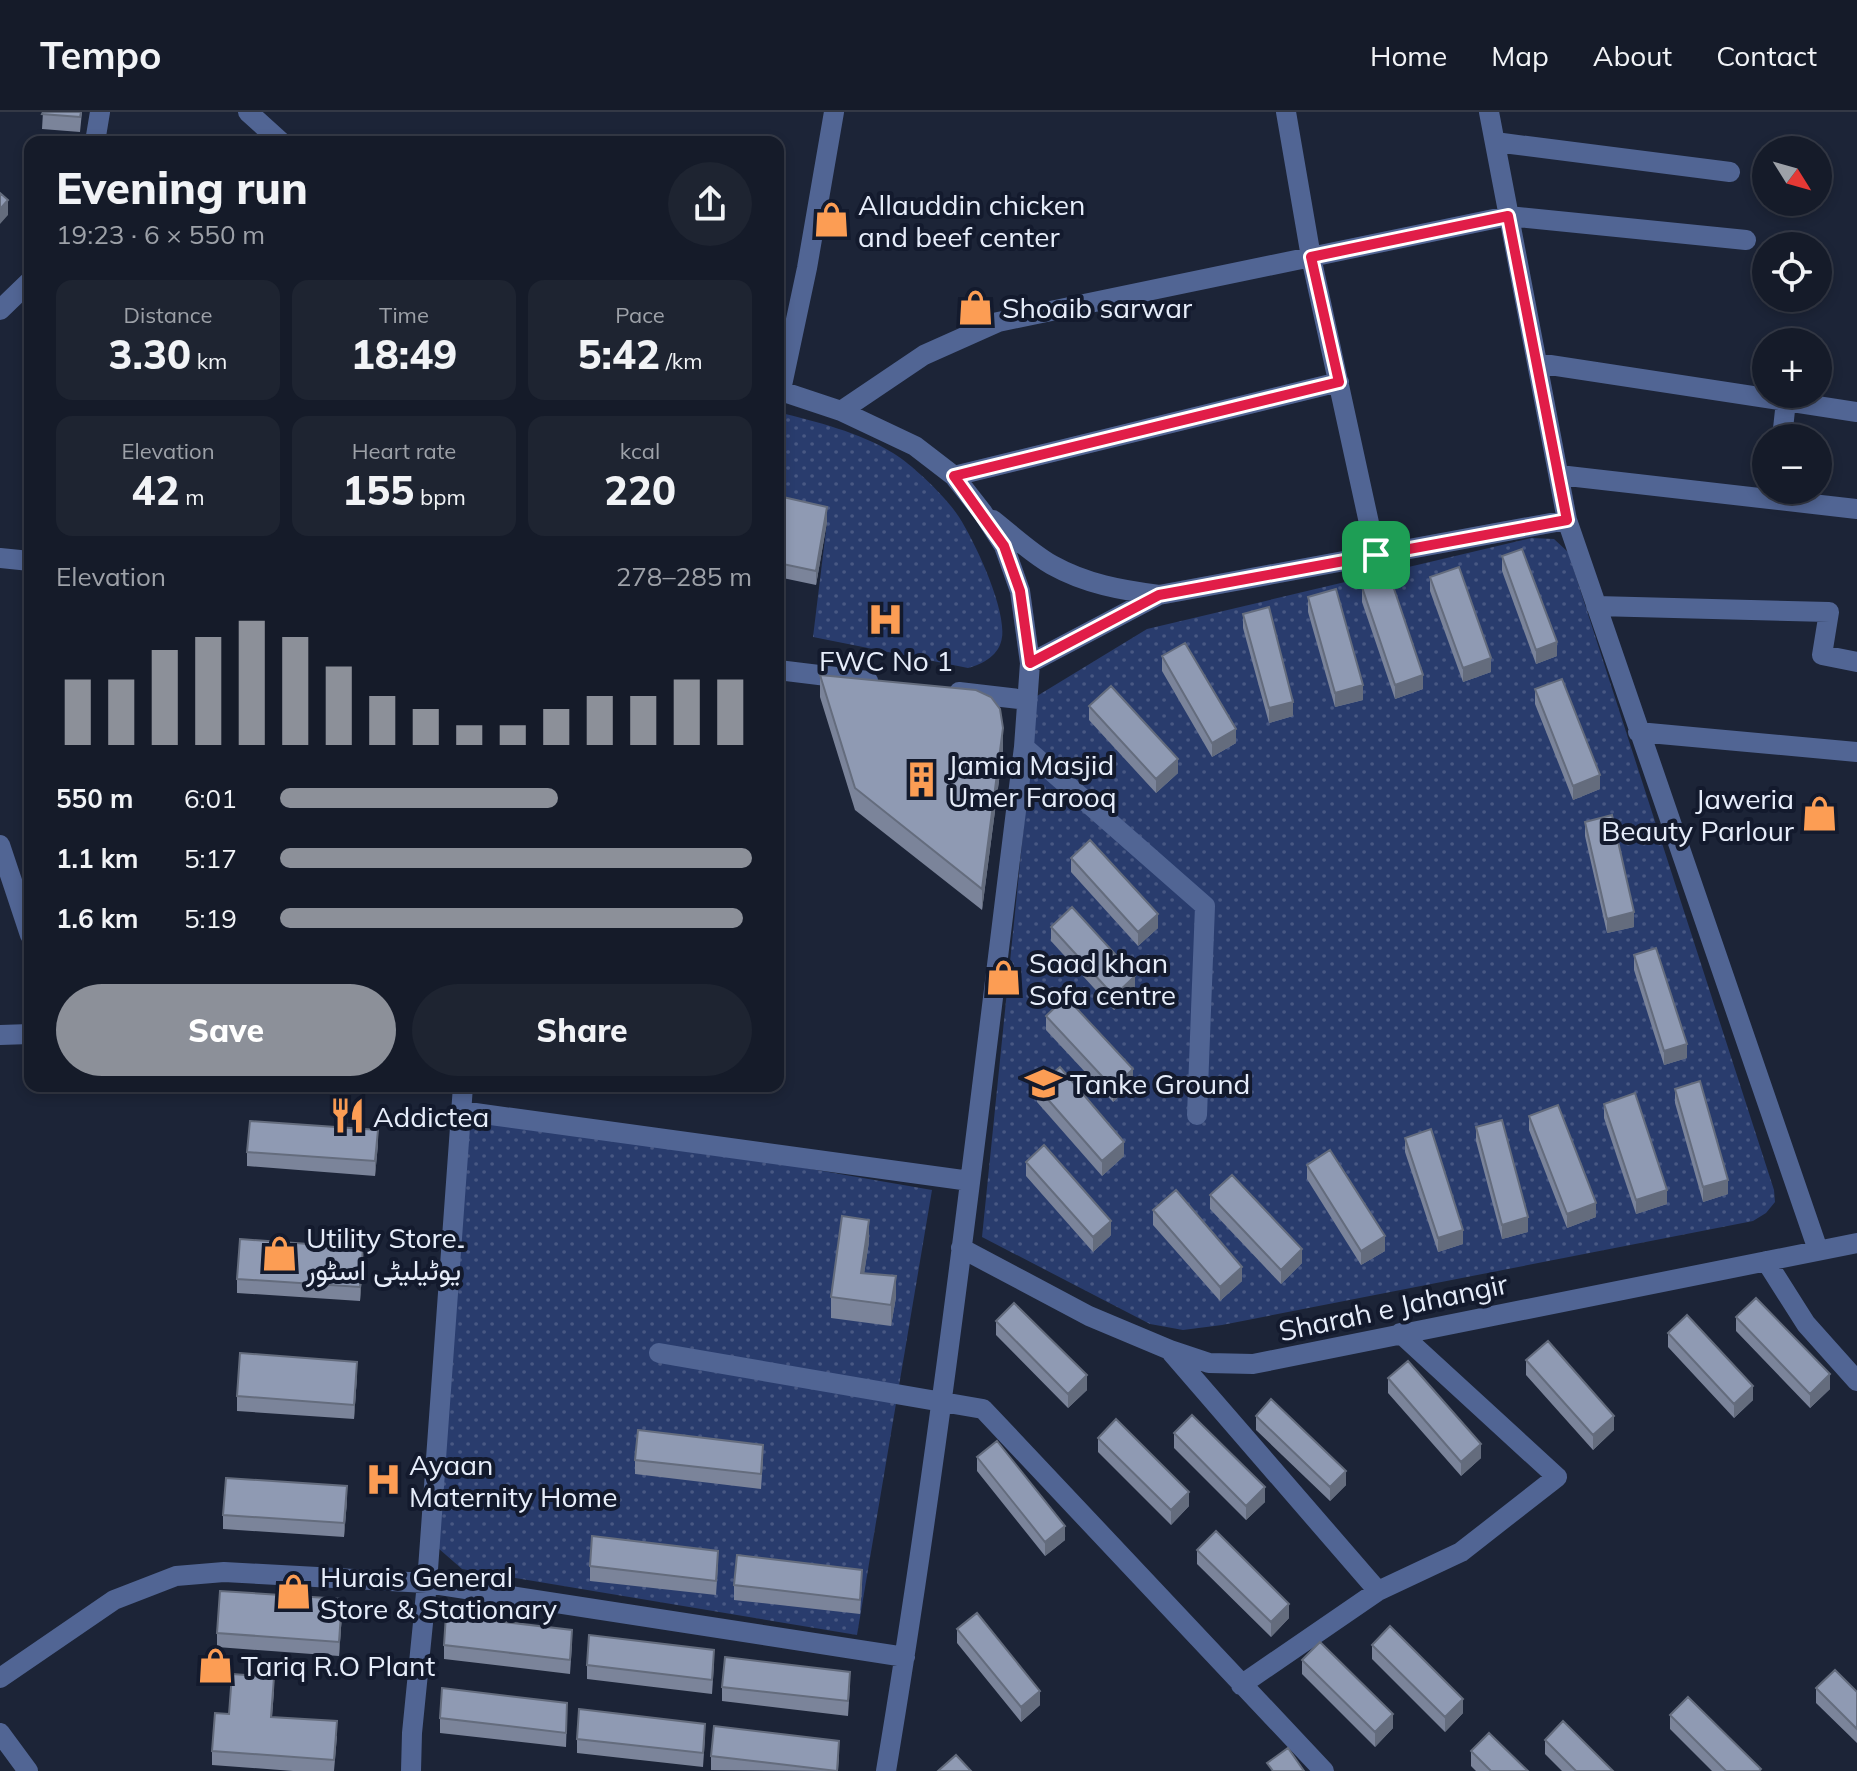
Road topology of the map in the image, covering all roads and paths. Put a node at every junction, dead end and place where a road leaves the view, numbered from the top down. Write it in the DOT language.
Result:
graph roads {
  1 [pos="100,112"];
  2 [pos="248,112"];
  3 [pos="834,112"];
  4 [pos="1286,112"];
  5 [pos="1489,112"];
  6 [pos="96,136"];
  7 [pos="274,136"];
  8 [pos="1495,142"];
  9 [pos="1730,172"];
  10 [pos="1508,216"];
  11 [pos="1746,240"];
  12 [pos="1311,257"];
  13 [pos="24,291"];
  14 [pos="1,306"];
  15 [pos="1537,363"];
  16 [pos="784,372"];
  17 [pos="1339,382"];
  18 [pos="784,391"];
  19 [pos="1752,396"];
  20 [pos="1831,408"];
  21 [pos="841,411"];
  22 [pos="1857,412"];
  23 [pos="1559,475"];
  24 [pos="954,476"];
  25 [pos="1752,493"];
  26 [pos="1828,504"];
  27 [pos="1857,509"];
  28 [pos="983,513"];
  29 [pos="1567,520"];
  30 [pos="1376,555"];
  31 [pos="0,558"];
  32 [pos="24,560"];
  33 [pos="1159,595"];
  34 [pos="1596,606"];
  35 [pos="1857,662"];
  36 [pos="1030,663"];
  37 [pos="784,671"];
  38 [pos="887,683"];
  39 [pos="934,688"];
  40 [pos="1027,700"];
  41 [pos="1638,732"];
  42 [pos="1024,747"];
  43 [pos="1857,752"];
  44 [pos="0,845"];
  45 [pos="24,917"];
  46 [pos="24,1034"];
  47 [pos="0,1035"];
  48 [pos="463,1092"];
  49 [pos="461,1111"];
  50 [pos="1197,1115"];
  51 [pos="970,1181"];
  52 [pos="1857,1243"];
  53 [pos="961,1248"];
  54 [pos="1818,1250"];
  55 [pos="1766,1261"];
  56 [pos="1400,1333"];
  57 [pos="1170,1350"];
  58 [pos="659,1353"];
  59 [pos="1857,1381"];
  60 [pos="942,1401"];
  61 [pos="427,1583"];
  62 [pos="1378,1591"];
  63 [pos="905,1657"];
  64 [pos="0,1678"];
  65 [pos="1241,1685"];
  66 [pos="0,1733"];
  67 [pos="28,1771"];
  68 [pos="411,1771"];
  69 [pos="886,1771"];
  70 [pos="1324,1771"];
  1 -- 6 [label="street"];
  2 -- 7 [label="street"];
  3 -- 16 [label="street"];
  4 -- 12 [label="street"];
  5 -- 8 [label="street"];
  8 -- 9 [label="street"];
  8 -- 10 [label="street"];
  10 -- 11 [label="street"];
  10 -- 12 [label="street"];
  10 -- 15 [label="street"];
  12 -- 17 [label="street"];
  12 -- 21 [label="street"];
  13 -- 14 [label="street"];
  15 -- 19 [label="street"];
  15 -- 23 [label="street"];
  17 -- 24 [label="street"];
  17 -- 30 [label="street"];
  18 -- 21 [label="street"];
  20 -- 22 [label="street"];
  21 -- 24 [label="street"];
  23 -- 25 [label="street"];
  23 -- 29 [label="street"];
  24 -- 28 [label="street"];
  26 -- 27 [label="street"];
  28 -- 33 [label="street"];
  28 -- 36 [label="street"];
  29 -- 30 [label="street"];
  29 -- 34 [label="street"];
  30 -- 33 [label="street"];
  31 -- 32 [label="street"];
  33 -- 36 [label="street"];
  34 -- 35 [label="street"];
  34 -- 41 [label="street"];
  36 -- 40 [label="street"];
  37 -- 38 [label="street"];
  39 -- 40 [label="street"];
  40 -- 42 [label="street"];
  41 -- 43 [label="street"];
  41 -- 54 [label="street"];
  42 -- 50 [label="street"];
  42 -- 51 [label="street"];
  44 -- 45 [label="street"];
  46 -- 47 [label="street"];
  48 -- 49 [label="street"];
  49 -- 51 [label="street"];
  49 -- 61 [label="street"];
  51 -- 53 [label="street"];
  52 -- 54 [label="street, Sharah e Jahangir"];
  53 -- 57 [label="street, Sharah e Jahangir"];
  53 -- 60 [label="street"];
  54 -- 55 [label="street, Sharah e Jahangir"];
  55 -- 56 [label="street, Sharah e Jahangir"];
  55 -- 59 [label="street"];
  56 -- 57 [label="street, Sharah e Jahangir"];
  56 -- 62 [label="street"];
  57 -- 62 [label="street"];
  58 -- 60 [label="street"];
  60 -- 63 [label="street"];
  60 -- 65 [label="street"];
  61 -- 63 [label="street"];
  61 -- 64 [label="street"];
  61 -- 68 [label="street"];
  62 -- 65 [label="street"];
  63 -- 69 [label="street"];
  65 -- 70 [label="street"];
  66 -- 67 [label="street"];
}
